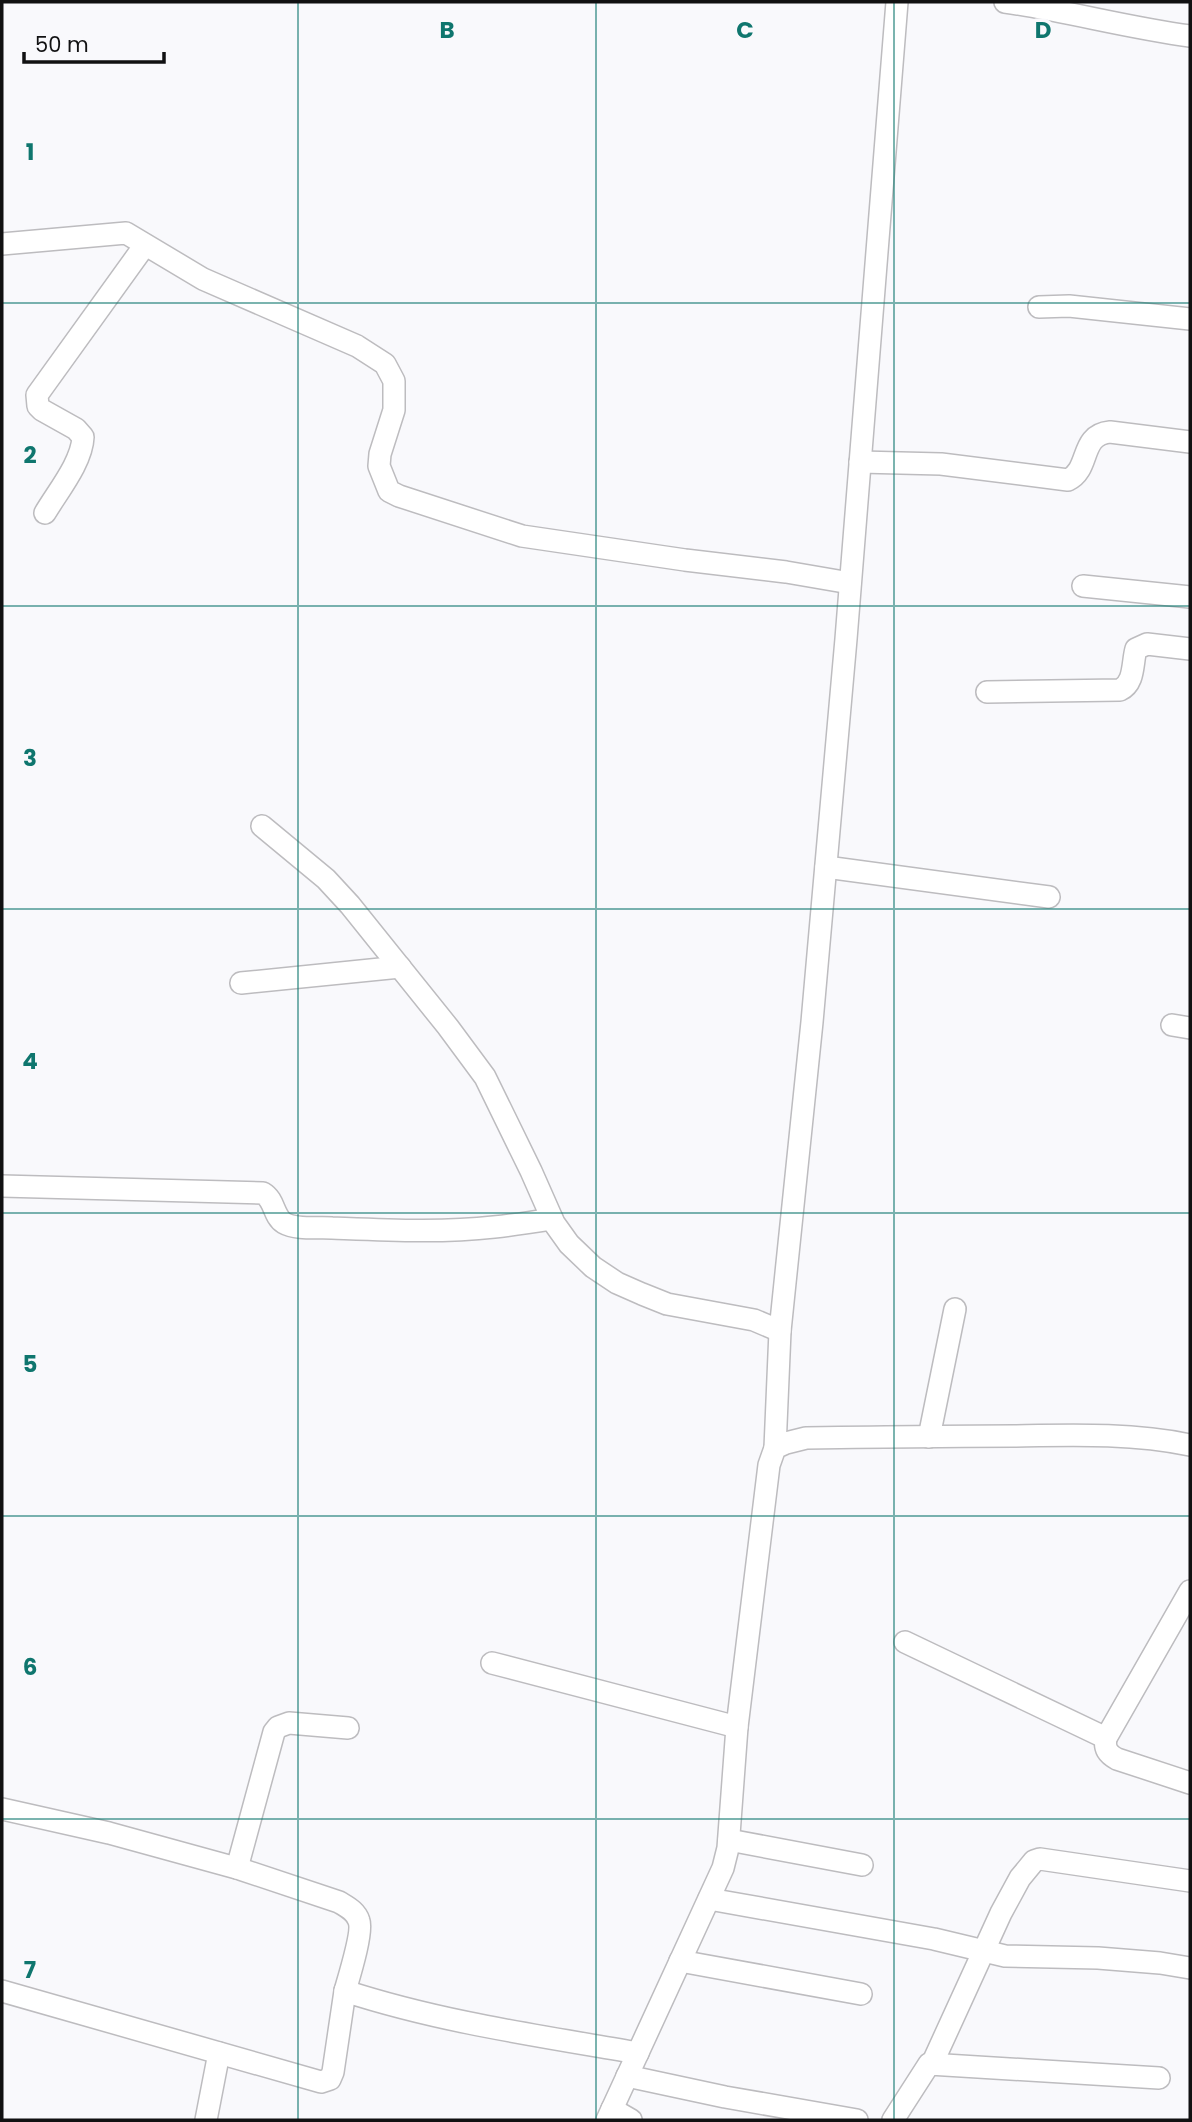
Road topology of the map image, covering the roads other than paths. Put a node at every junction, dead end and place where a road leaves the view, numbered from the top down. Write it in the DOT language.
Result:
graph roads {
  1 [pos="897,2"];
  2 [pos="1005,2"];
  3 [pos="1190,36"];
  4 [pos="2,244"];
  5 [pos="145,245"];
  6 [pos="1039,307"];
  7 [pos="1190,319"];
  8 [pos="1190,442"];
  9 [pos="860,462"];
  10 [pos="45,513"];
  11 [pos="850,583"];
  12 [pos="1083,586"];
  13 [pos="1190,597"];
  14 [pos="1190,649"];
  15 [pos="987,692"];
  16 [pos="262,826"];
  17 [pos="826,867"];
  18 [pos="1049,897"];
  19 [pos="400,967"];
  20 [pos="241,983"];
  21 [pos="2,1186"];
  22 [pos="552,1219"];
  23 [pos="956,1309"];
  24 [pos="780,1331"];
  25 [pos="929,1437"];
  26 [pos="1190,1445"];
  27 [pos="775,1448"];
  28 [pos="1190,1591"];
  29 [pos="905,1642"];
  30 [pos="492,1664"];
  31 [pos="737,1727"];
  32 [pos="348,1728"];
  33 [pos="1107,1738"];
  34 [pos="1190,1783"];
  35 [pos="2,1809"];
  36 [pos="729,1840"];
  37 [pos="862,1865"];
  38 [pos="237,1868"];
  39 [pos="1190,1881"];
  40 [pos="709,1899"];
  41 [pos="983,1951"];
  42 [pos="680,1961"];
  43 [pos="1190,1968"];
  44 [pos="345,1991"];
  45 [pos="2,1992"];
  46 [pos="862,1994"];
  47 [pos="219,2053"];
  48 [pos="638,2053"];
  49 [pos="932,2064"];
  50 [pos="627,2076"];
  51 [pos="1159,2078"];
  52 [pos="609,2114"];
  53 [pos="206,2120"];
  54 [pos="631,2120"];
  55 [pos="857,2120"];
  56 [pos="893,2120"];
  1 -- 9 [label="street"];
  2 -- 3 [label="street"];
  4 -- 5 [label="street"];
  5 -- 10 [label="street"];
  5 -- 11 [label="street"];
  6 -- 7 [label="street"];
  8 -- 9 [label="street"];
  9 -- 11 [label="street"];
  11 -- 17 [label="street"];
  12 -- 13 [label="street"];
  14 -- 15 [label="street"];
  16 -- 19 [label="street"];
  17 -- 18 [label="street"];
  17 -- 24 [label="street"];
  19 -- 20 [label="street"];
  19 -- 22 [label="street"];
  21 -- 22 [label="street"];
  22 -- 24 [label="street"];
  23 -- 25 [label="street"];
  24 -- 27 [label="street"];
  25 -- 26 [label="street"];
  25 -- 27 [label="street"];
  27 -- 31 [label="street"];
  28 -- 33 [label="street"];
  29 -- 33 [label="street"];
  30 -- 31 [label="street"];
  31 -- 36 [label="street"];
  32 -- 38 [label="street"];
  33 -- 34 [label="street"];
  35 -- 38 [label="street"];
  36 -- 37 [label="street"];
  36 -- 40 [label="street"];
  38 -- 44 [label="street"];
  39 -- 41 [label="street"];
  40 -- 41 [label="street"];
  40 -- 42 [label="street"];
  41 -- 43 [label="street"];
  41 -- 49 [label="street"];
  42 -- 46 [label="street"];
  42 -- 48 [label="street"];
  44 -- 47 [label="street"];
  44 -- 48 [label="street"];
  45 -- 47 [label="street"];
  47 -- 53 [label="street"];
  48 -- 50 [label="street"];
  49 -- 51 [label="street"];
  49 -- 56 [label="street"];
  50 -- 52 [label="street"];
  50 -- 55 [label="street"];
  52 -- 54 [label="street"];
}
